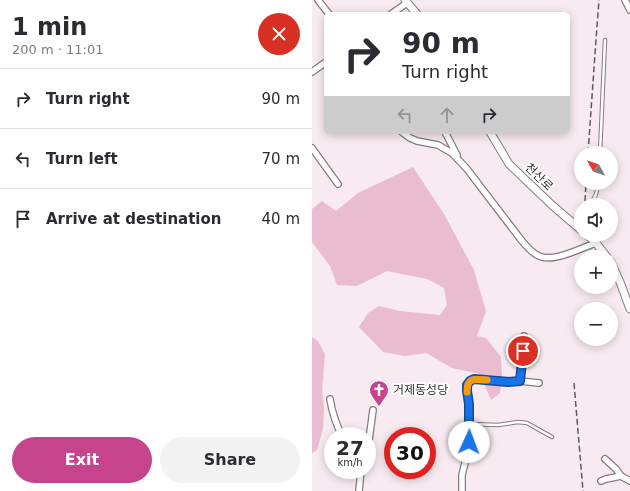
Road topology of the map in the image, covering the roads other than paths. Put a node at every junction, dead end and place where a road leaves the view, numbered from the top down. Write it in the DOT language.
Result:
graph roads {
  1 [pos="318,0"];
  2 [pos="625,0"];
  3 [pos="406,1"];
  4 [pos="630,9"];
  5 [pos="327,12"];
  6 [pos="393,12"];
  7 [pos="415,12"];
  8 [pos="605,40"];
  9 [pos="324,63"];
  10 [pos="312,72"];
  11 [pos="405,134"];
  12 [pos="446,134"];
  13 [pos="491,134"];
  14 [pos="600,146"];
  15 [pos="312,148"];
  16 [pos="460,160"];
  17 [pos="338,184"];
  18 [pos="574,224"];
  19 [pos="596,243"];
  20 [pos="602,250"];
  21 [pos="618,278"];
  22 [pos="630,309"];
  23 [pos="524,336"];
  24 [pos="520,381"];
  25 [pos="540,383"];
  26 [pos="330,398"];
  27 [pos="374,410"];
  28 [pos="470,424"];
  29 [pos="338,427"];
  30 [pos="371,427"];
  31 [pos="552,437"];
  32 [pos="605,459"];
  33 [pos="620,476"];
  34 [pos="360,479"];
  35 [pos="630,481"];
  36 [pos="601,482"];
  37 [pos="359,491"];
  38 [pos="462,491"];
  1 -- 5 [label="street"];
  2 -- 4 [label="street"];
  3 -- 6 [label="street"];
  3 -- 7 [label="street"];
  8 -- 14 [label="lane"];
  9 -- 10 [label="street"];
  11 -- 16 [label="street"];
  12 -- 16 [label="street"];
  13 -- 18 [label="street, 천산로"];
  15 -- 17 [label="street"];
  16 -- 19 [label="street"];
  19 -- 20 [label="street"];
  21 -- 22 [label="street"];
  23 -- 24 [label="street"];
  24 -- 25 [label="street"];
  24 -- 28 [label="street"];
  26 -- 29 [label="street"];
  27 -- 30 [label="street"];
  28 -- 31 [label="lane"];
  28 -- 38 [label="street"];
  32 -- 33 [label="street"];
  33 -- 35 [label="street"];
  33 -- 36 [label="street"];
  34 -- 37 [label="street"];
}
